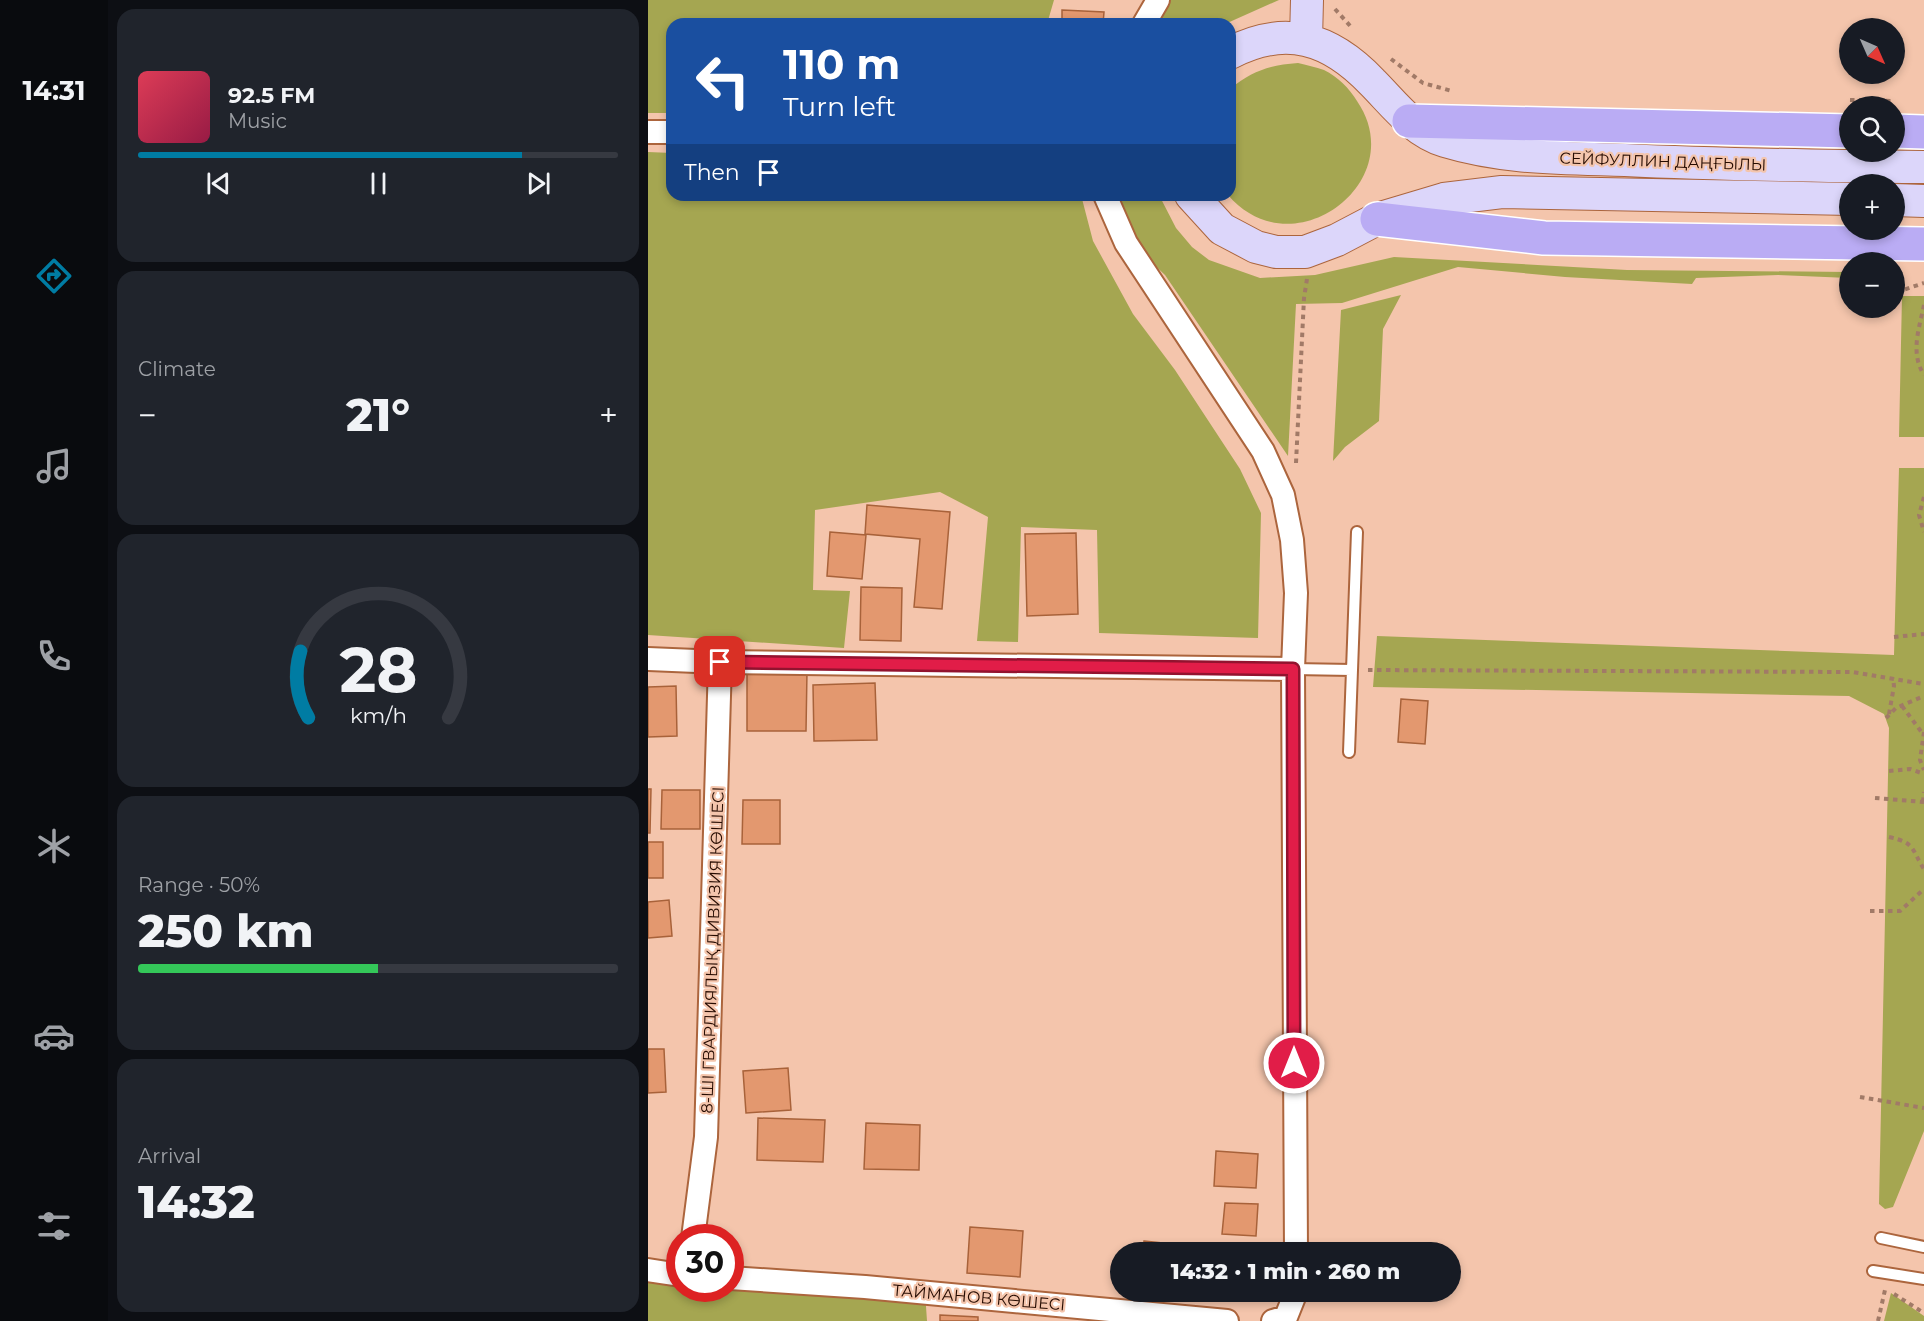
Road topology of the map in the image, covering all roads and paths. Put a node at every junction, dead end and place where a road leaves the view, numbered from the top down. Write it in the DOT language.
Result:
graph roads {
  1 [pos="1158,0"];
  2 [pos="1307,0"];
  3 [pos="1331,0"];
  4 [pos="1148,18"];
  5 [pos="1360,34"];
  6 [pos="1306,40"];
  7 [pos="1236,51"];
  8 [pos="1387,55"];
  9 [pos="1454,92"];
  10 [pos="1839,115"];
  11 [pos="1905,120"];
  12 [pos="1409,122"];
  13 [pos="648,132"];
  14 [pos="666,132"];
  15 [pos="1924,132"];
  16 [pos="1924,167"];
  17 [pos="1839,199"];
  18 [pos="1905,200"];
  19 [pos="1108,201"];
  20 [pos="1196,201"];
  21 [pos="1924,201"];
  22 [pos="1377,219"];
  23 [pos="1924,244"];
  24 [pos="1924,283"];
  25 [pos="1905,289"];
  26 [pos="1304,298"];
  27 [pos="1924,305"];
  28 [pos="1924,330"];
  29 [pos="1918,336"];
  30 [pos="1924,375"];
  31 [pos="1295,471"];
  32 [pos="1924,497"];
  33 [pos="1357,532"];
  34 [pos="1924,532"];
  35 [pos="1924,634"];
  36 [pos="1894,637"];
  37 [pos="648,659"];
  38 [pos="720,662"];
  39 [pos="1293,669"];
  40 [pos="1352,670"];
  41 [pos="1893,678"];
  42 [pos="1924,684"];
  43 [pos="1924,696"];
  44 [pos="1902,705"];
  45 [pos="1924,734"];
  46 [pos="1349,752"];
  47 [pos="1889,771"];
  48 [pos="1924,772"];
  49 [pos="1924,792"];
  50 [pos="1875,798"];
  51 [pos="1924,802"];
  52 [pos="1889,837"];
  53 [pos="1924,869"];
  54 [pos="1924,889"];
  55 [pos="1870,911"];
  56 [pos="1860,1097"];
  57 [pos="1924,1108"];
  58 [pos="695,1224"];
  59 [pos="1881,1238"];
  60 [pos="1296,1242"];
  61 [pos="1924,1247"];
  62 [pos="648,1270"];
  63 [pos="1873,1271"];
  64 [pos="666,1273"];
  65 [pos="1890,1274"];
  66 [pos="744,1279"];
  67 [pos="1924,1279"];
  68 [pos="1886,1288"];
  69 [pos="1290,1302"];
  70 [pos="1924,1313"];
  71 [pos="1279,1319"];
  72 [pos="1227,1321"];
  73 [pos="1878,1321"];
  1 -- 4 [label="street"];
  2 -- 6 [label="main road"];
  3 -- 5 [label="path"];
  6 -- 7 [label="main road"];
  6 -- 12 [label="main road, СЕЙФУЛЛИН ДАҢҒЫЛЫ"];
  8 -- 9 [label="path"];
  10 -- 12 [label="main road"];
  11 -- 15 [label="main road"];
  12 -- 16 [label="main road, СЕЙФУЛЛИН ДАҢҒЫЛЫ"];
  13 -- 14 [label="street"];
  17 -- 22 [label="main road, СЕЙФУЛЛИН ДАҢҒЫЛЫ"];
  18 -- 21 [label="main road"];
  19 -- 39 [label="street"];
  20 -- 22 [label="main road, СЕЙФУЛЛИН ДАҢҒЫЛЫ"];
  22 -- 23 [label="main road"];
  24 -- 25 [label="path"];
  26 -- 31 [label="path"];
  27 -- 29 [label="path"];
  28 -- 29 [label="path"];
  29 -- 30 [label="path"];
  32 -- 34 [label="path"];
  33 -- 40 [label="lane"];
  35 -- 36 [label="path"];
  37 -- 38 [label="street"];
  38 -- 39 [label="street"];
  38 -- 58 [label="street, 8-ШІ ГВАРДИЯЛЫҚ ДИВИЗИЯ КӨШЕСІ"];
  39 -- 40 [label="lane"];
  39 -- 60 [label="street"];
  40 -- 41 [label="path"];
  40 -- 46 [label="lane"];
  41 -- 42 [label="path"];
  41 -- 44 [label="path"];
  43 -- 44 [label="path"];
  44 -- 45 [label="path"];
  45 -- 48 [label="path"];
  47 -- 48 [label="path"];
  49 -- 51 [label="path"];
  50 -- 51 [label="path"];
  52 -- 53 [label="path"];
  54 -- 55 [label="path"];
  56 -- 57 [label="path"];
  59 -- 61 [label="lane"];
  62 -- 64 [label="street"];
  63 -- 65 [label="lane"];
  65 -- 67 [label="lane"];
  65 -- 68 [label="path"];
  66 -- 72 [label="street, ТАЙМАНОВ КӨШЕСІ"];
  68 -- 70 [label="path"];
  68 -- 73 [label="path"];
  69 -- 71 [label="street"];
}
